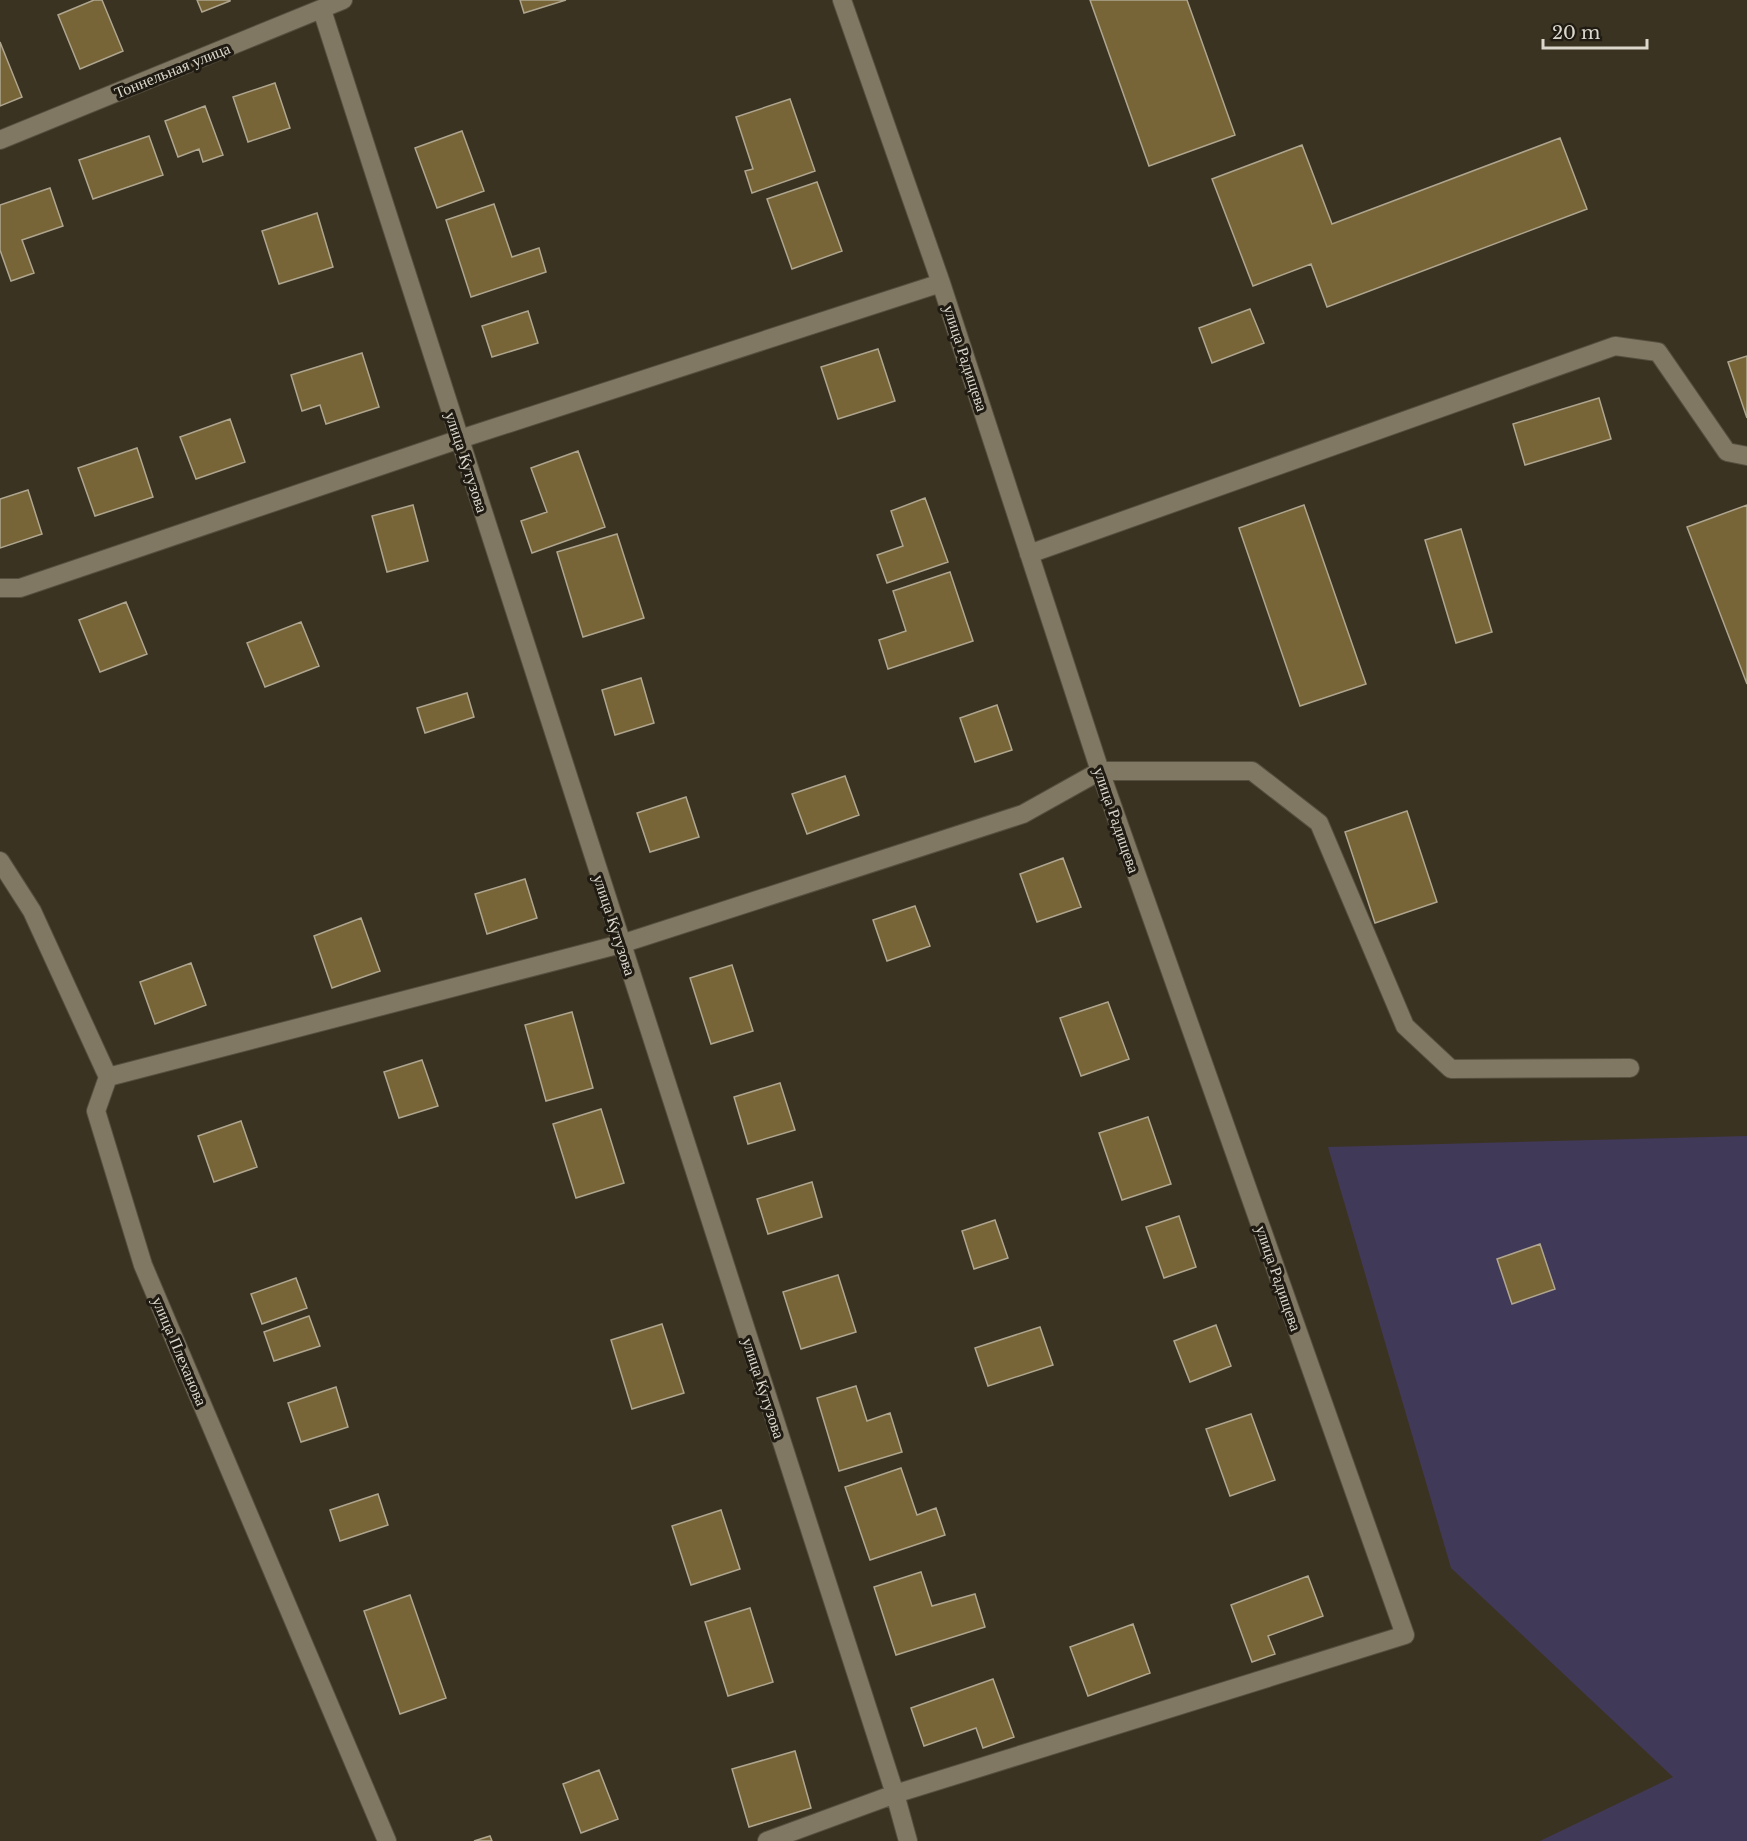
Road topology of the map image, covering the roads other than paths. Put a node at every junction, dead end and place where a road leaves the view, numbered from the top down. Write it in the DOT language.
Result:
graph roads {
  1 [pos="343,0"];
  2 [pos="842,0"];
  3 [pos="322,10"];
  4 [pos="0,140"];
  5 [pos="941,283"];
  6 [pos="460,439"];
  7 [pos="1747,456"];
  8 [pos="1029,554"];
  9 [pos="0,588"];
  10 [pos="1100,771"];
  11 [pos="0,861"];
  12 [pos="621,944"];
  13 [pos="1630,1068"];
  14 [pos="108,1077"];
  15 [pos="895,1794"];
  16 [pos="387,1841"];
  17 [pos="766,1841"];
  18 [pos="908,1841"];
  1 -- 3 [label="street, Тоннельная улица"];
  2 -- 5 [label="street, улица Радищева"];
  3 -- 4 [label="street, Тоннельная улица"];
  3 -- 6 [label="street, улица Кутузова"];
  5 -- 6 [label="street"];
  5 -- 8 [label="street, улица Радищева"];
  6 -- 9 [label="street"];
  6 -- 12 [label="street, улица Кутузова"];
  7 -- 8 [label="street"];
  8 -- 10 [label="street, улица Радищева"];
  10 -- 12 [label="street"];
  10 -- 13 [label="street"];
  10 -- 15 [label="street, улица Радищева"];
  11 -- 14 [label="street"];
  12 -- 14 [label="street"];
  12 -- 15 [label="street, улица Кутузова"];
  14 -- 16 [label="street, улица Плеханова"];
  15 -- 17 [label="street"];
  15 -- 18 [label="street, улица Кутузова"];
}
